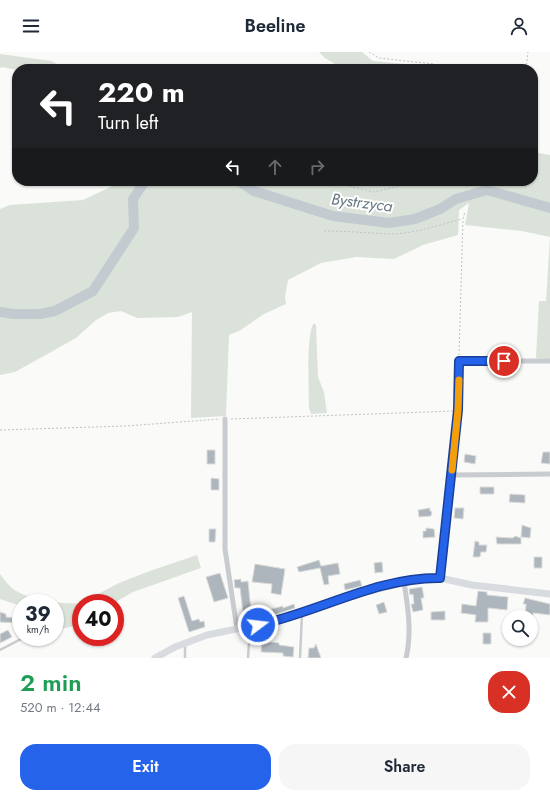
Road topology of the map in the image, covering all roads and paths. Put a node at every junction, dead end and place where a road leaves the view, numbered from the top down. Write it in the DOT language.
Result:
graph roads {
  1 [pos="369,52"];
  2 [pos="528,52"];
  3 [pos="434,64"];
  4 [pos="527,64"];
  5 [pos="349,186"];
  6 [pos="398,186"];
  7 [pos="465,212"];
  8 [pos="463,219"];
  9 [pos="324,232"];
  10 [pos="459,361"];
  11 [pos="550,361"];
  12 [pos="226,419"];
  13 [pos="550,474"];
  14 [pos="451,475"];
  15 [pos="440,578"];
  16 [pos="404,582"];
  17 [pos="550,594"];
  18 [pos="302,612"];
  19 [pos="250,626"];
  20 [pos="237,629"];
  21 [pos="12,644"];
  22 [pos="185,644"];
  23 [pos="0,650"];
  24 [pos="158,657"];
  25 [pos="185,658"];
  26 [pos="248,658"];
  27 [pos="300,658"];
  28 [pos="406,658"];
  1 -- 3 [label="path"];
  2 -- 4 [label="path"];
  5 -- 6 [label="path"];
  7 -- 8 [label="path"];
  8 -- 9 [label="path"];
  8 -- 10 [label="path"];
  10 -- 11 [label="street"];
  10 -- 14 [label="street"];
  12 -- 20 [label="street"];
  13 -- 14 [label="street"];
  14 -- 15 [label="street"];
  15 -- 16 [label="street"];
  15 -- 17 [label="street"];
  16 -- 18 [label="street"];
  16 -- 28 [label="street"];
  18 -- 19 [label="street"];
  18 -- 27 [label="lane"];
  19 -- 20 [label="street"];
  19 -- 26 [label="lane"];
  20 -- 22 [label="street"];
  21 -- 23 [label="lane"];
  22 -- 24 [label="street"];
  22 -- 25 [label="lane"];
}
